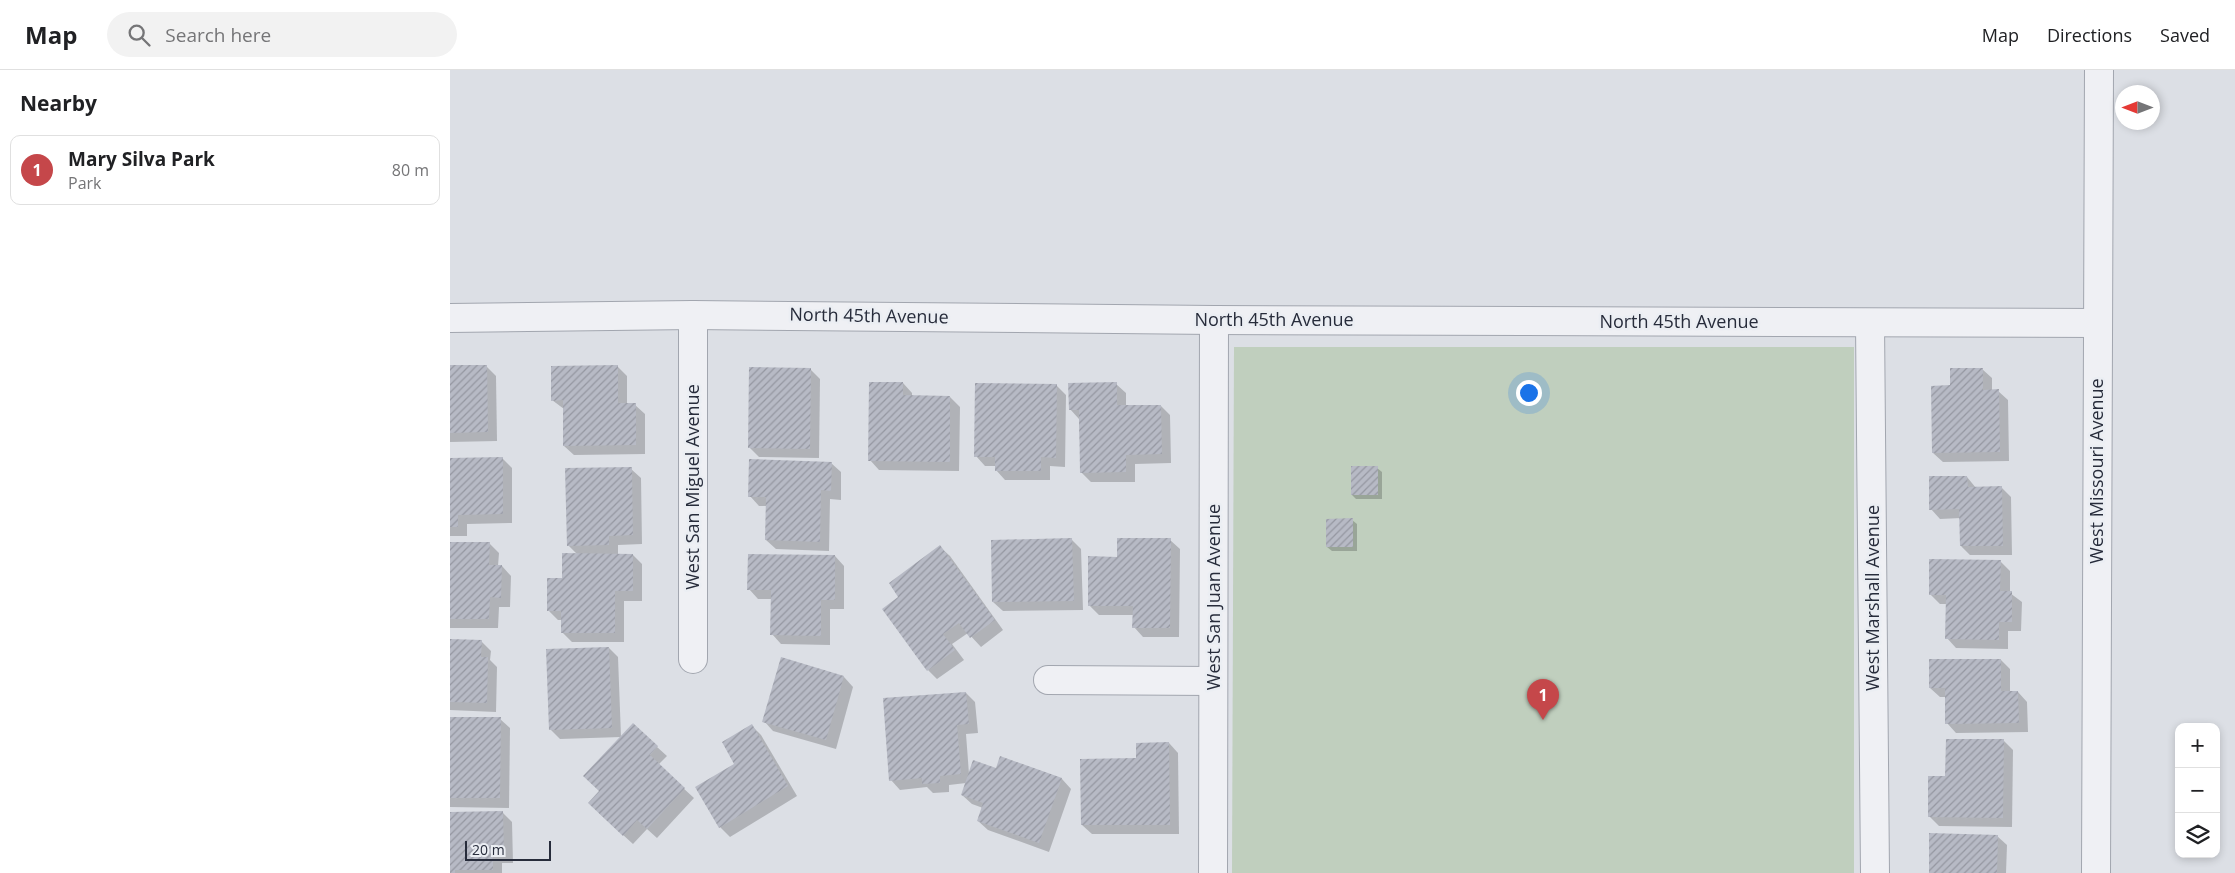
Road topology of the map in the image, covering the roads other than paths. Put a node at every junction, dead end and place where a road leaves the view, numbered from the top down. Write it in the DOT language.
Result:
graph roads {
  1 [pos="2099,70"];
  2 [pos="693,314"];
  3 [pos="450,318"];
  4 [pos="1214,320"];
  5 [pos="1870,322"];
  6 [pos="2097,322"];
  7 [pos="693,659"];
  8 [pos="1048,680"];
  9 [pos="1213,681"];
  10 [pos="1212,873"];
  11 [pos="1875,873"];
  12 [pos="2096,873"];
  1 -- 6 [label="street, West Missouri Avenue"];
  2 -- 3 [label="street, North 45th Avenue"];
  2 -- 4 [label="street, North 45th Avenue"];
  2 -- 7 [label="street, West San Miguel Avenue"];
  4 -- 5 [label="street, North 45th Avenue"];
  4 -- 9 [label="street, West San Juan Avenue"];
  5 -- 6 [label="street, North 45th Avenue"];
  5 -- 11 [label="street, West Marshall Avenue"];
  6 -- 12 [label="street, West Missouri Avenue"];
  8 -- 9 [label="street"];
  9 -- 10 [label="street, West San Juan Avenue"];
}
